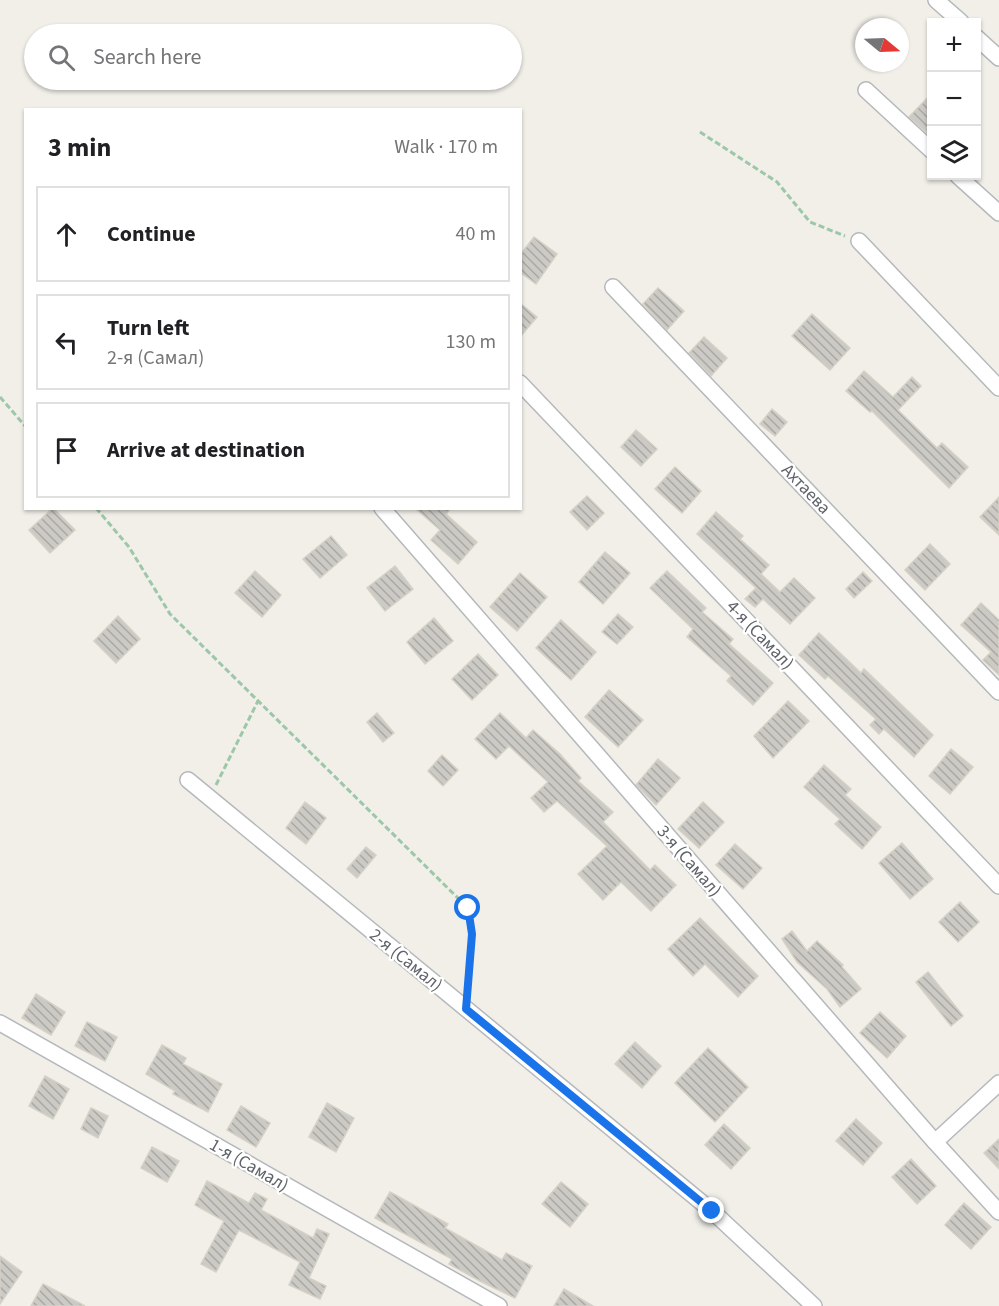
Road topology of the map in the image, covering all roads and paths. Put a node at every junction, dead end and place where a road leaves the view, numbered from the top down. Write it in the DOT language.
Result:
graph roads {
  1 [pos="936,0"];
  2 [pos="956,18"];
  3 [pos="981,42"];
  4 [pos="999,58"];
  5 [pos="866,90"];
  6 [pos="700,132"];
  7 [pos="927,145"];
  8 [pos="962,180"];
  9 [pos="999,213"];
  10 [pos="859,241"];
  11 [pos="613,287"];
  12 [pos="522,385"];
  13 [pos="999,388"];
  14 [pos="0,397"];
  15 [pos="24,425"];
  16 [pos="98,510"];
  17 [pos="384,510"];
  18 [pos="999,692"];
  19 [pos="258,701"];
  20 [pos="188,780"];
  21 [pos="209,798"];
  22 [pos="999,886"];
  23 [pos="466,1009"];
  24 [pos="0,1023"];
  25 [pos="999,1083"];
  26 [pos="935,1142"];
  27 [pos="999,1212"];
  28 [pos="499,1306"];
  29 [pos="814,1306"];
  1 -- 2 [label="street"];
  3 -- 4 [label="street"];
  5 -- 7 [label="street"];
  6 -- 10 [label="path"];
  8 -- 9 [label="street"];
  10 -- 13 [label="street"];
  11 -- 18 [label="street, Ахтаева"];
  12 -- 22 [label="street, 4-я (Самал)"];
  14 -- 15 [label="path"];
  16 -- 19 [label="path"];
  17 -- 26 [label="street, 3-я (Самал)"];
  19 -- 21 [label="path"];
  19 -- 23 [label="path"];
  20 -- 21 [label="street, 2-я (Самал)"];
  21 -- 23 [label="street, 2-я (Самал)"];
  23 -- 29 [label="street, 2-я (Самал)"];
  24 -- 28 [label="street, 1-я (Самал)"];
  25 -- 26 [label="street"];
  26 -- 27 [label="street, 3-я (Самал)"];
}
